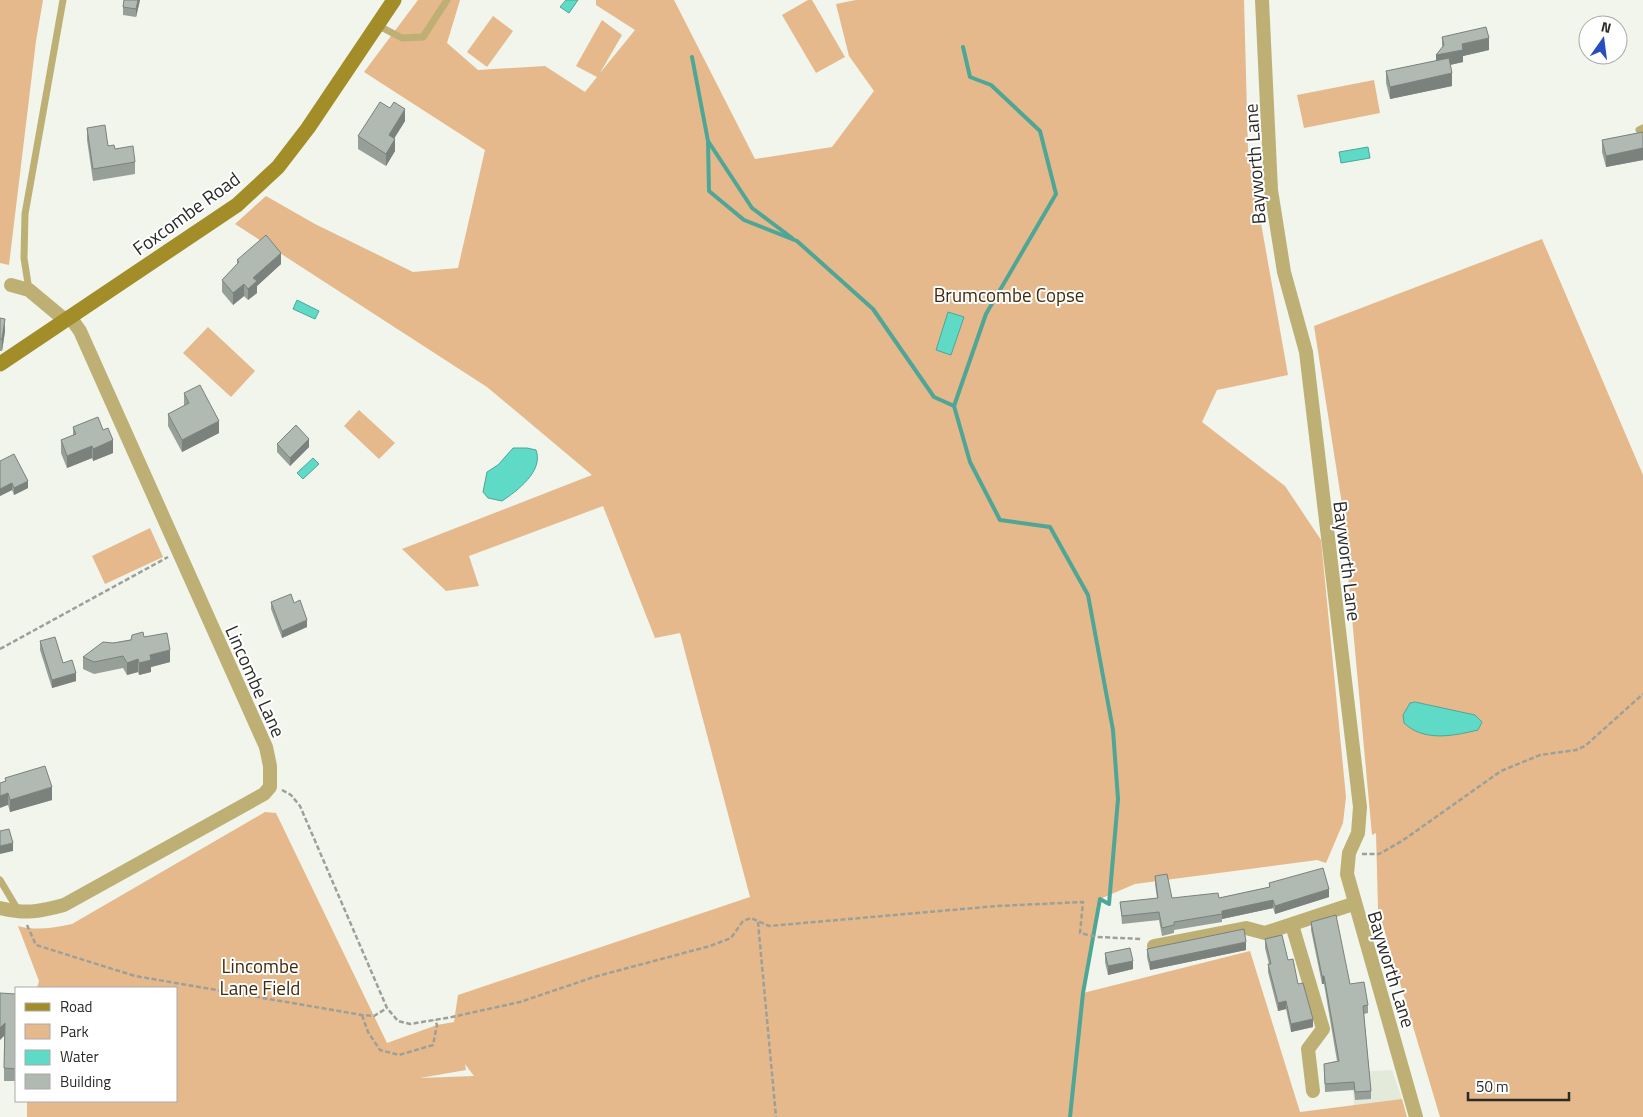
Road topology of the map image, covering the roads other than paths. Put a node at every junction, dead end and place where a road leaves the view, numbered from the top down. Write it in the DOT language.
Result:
graph roads {
  1 [pos="63,0"];
  2 [pos="394,0"];
  3 [pos="447,0"];
  4 [pos="1262,0"];
  5 [pos="377,25"];
  6 [pos="11,285"];
  7 [pos="29,290"];
  8 [pos="68,319"];
  9 [pos="0,364"];
  10 [pos="0,880"];
  11 [pos="1354,904"];
  12 [pos="0,908"];
  13 [pos="19,913"];
  14 [pos="1292,924"];
  15 [pos="1154,946"];
  16 [pos="1313,1091"];
  17 [pos="1416,1117"];
  1 -- 7 [label="lane"];
  2 -- 5 [label="street, Foxcombe Road"];
  3 -- 5 [label="lane"];
  4 -- 11 [label="street, Bayworth Lane"];
  5 -- 8 [label="street, Foxcombe Road"];
  6 -- 7 [label="street"];
  7 -- 8 [label="street, Lincombe Lane"];
  8 -- 9 [label="street, Foxcombe Road"];
  8 -- 13 [label="street, Lincombe Lane"];
  10 -- 13 [label="lane"];
  11 -- 14 [label="street"];
  11 -- 17 [label="street, Bayworth Lane"];
  12 -- 13 [label="street"];
  14 -- 15 [label="street"];
  14 -- 16 [label="street"];
}
